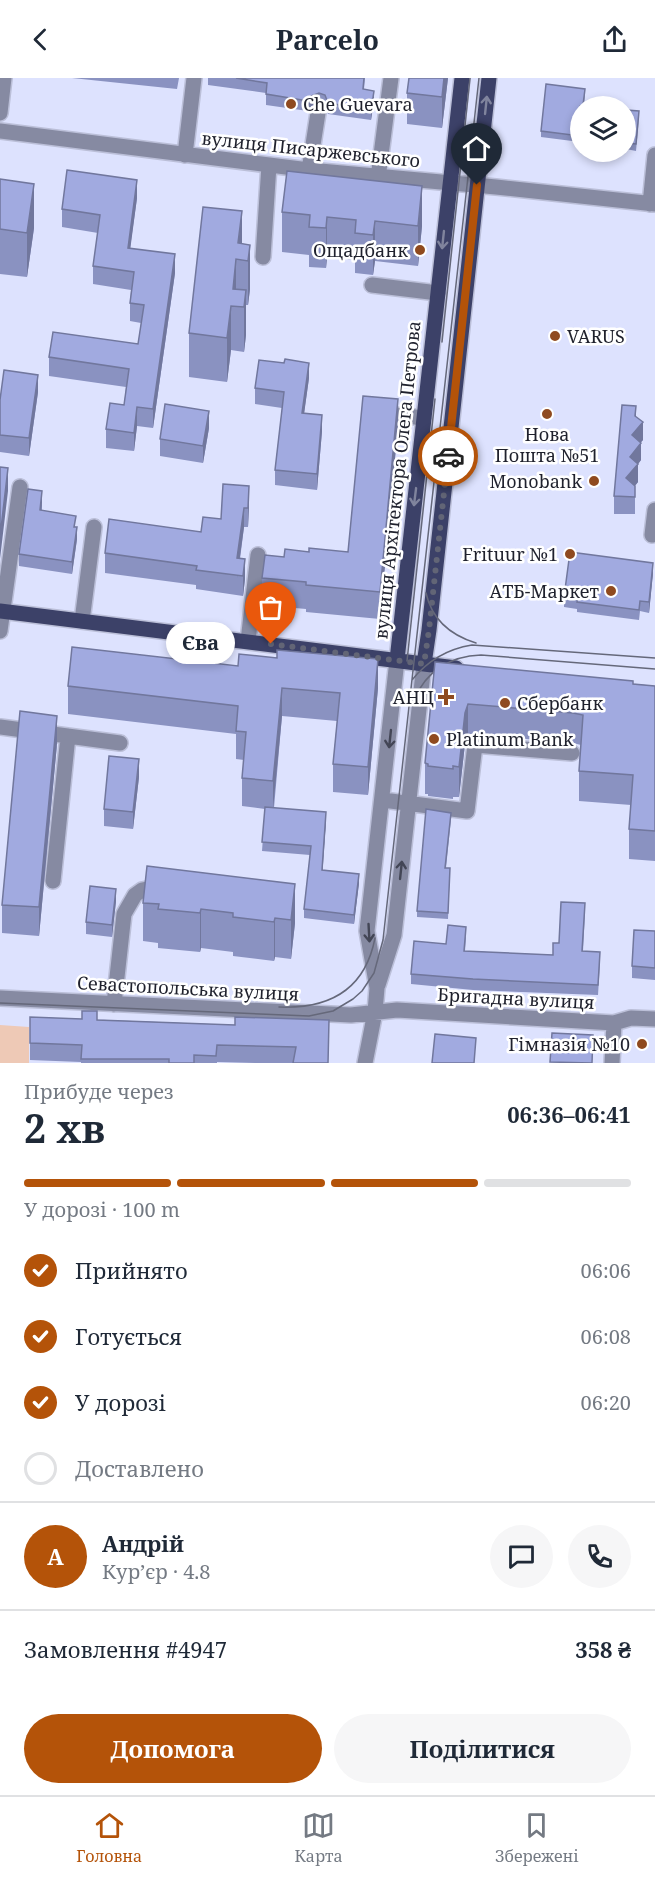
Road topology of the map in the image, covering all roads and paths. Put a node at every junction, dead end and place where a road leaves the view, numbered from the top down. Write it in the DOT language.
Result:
graph roads {
  1 [pos="4,78"];
  2 [pos="194,78"];
  3 [pos="390,78"];
  4 [pos="462,78"];
  5 [pos="489,78"];
  6 [pos="0,113"];
  7 [pos="318,113"];
  8 [pos="0,131"];
  9 [pos="185,154"];
  10 [pos="655,155"];
  11 [pos="269,165"];
  12 [pos="309,170"];
  13 [pos="378,178"];
  14 [pos="449,182"];
  15 [pos="477,185"];
  16 [pos="652,204"];
  17 [pos="263,257"];
  18 [pos="372,285"];
  19 [pos="438,293"];
  20 [pos="366,412"];
  21 [pos="424,418"];
  22 [pos="20,487"];
  23 [pos="655,510"];
  24 [pos="94,527"];
  25 [pos="652,535"];
  26 [pos="258,555"];
  27 [pos="1,611"];
  28 [pos="82,621"];
  29 [pos="0,631"];
  30 [pos="248,641"];
  31 [pos="397,660"];
  32 [pos="424,664"];
  33 [pos="469,669"];
  34 [pos="0,727"];
  35 [pos="68,736"];
  36 [pos="120,743"];
  37 [pos="572,753"];
  38 [pos="383,800"];
  39 [pos="408,804"];
  40 [pos="53,881"];
  41 [pos="176,891"];
  42 [pos="377,988"];
  43 [pos="0,998"];
  44 [pos="114,1004"];
  45 [pos="375,1012"];
  46 [pos="655,1019"];
  47 [pos="614,1023"];
  48 [pos="364,1063"];
  49 [pos="612,1063"];
  1 -- 6 [label="street"];
  2 -- 9 [label="street"];
  3 -- 13 [label="street"];
  4 -- 14 [label="main road, вулиця Архітектора Олега Петрова"];
  15 -- 5 [label="main road, one-way"];
  7 -- 12 [label="street"];
  8 -- 9 [label="street, вулиця Писаржевського"];
  9 -- 11 [label="street, вулиця Писаржевського"];
  10 -- 16 [label="street"];
  11 -- 12 [label="street, вулиця Писаржевського"];
  11 -- 17 [label="street"];
  12 -- 13 [label="street, вулиця Писаржевського"];
  13 -- 14 [label="street, вулиця Писаржевського"];
  14 -- 15 [label="street, вулиця Писаржевського"];
  14 -- 19 [label="main road, вулиця Архітектора Олега Петрова, one-way"];
  15 -- 16 [label="street, вулиця Писаржевського"];
  15 -- 32 [label="main road"];
  18 -- 19 [label="street"];
  19 -- 21 [label="main road, вулиця Архітектора Олега Петрова"];
  20 -- 21 [label="street"];
  21 -- 31 [label="main road, вулиця Архітектора Олега Петрова, one-way"];
  22 -- 27 [label="street"];
  23 -- 25 [label="street"];
  24 -- 28 [label="street"];
  26 -- 30 [label="street"];
  27 -- 28 [label="main road"];
  27 -- 29 [label="street"];
  28 -- 30 [label="main road"];
  30 -- 31 [label="main road"];
  31 -- 32 [label="main road"];
  31 -- 38 [label="street, вулиця Архітектора Олега Петрова, one-way"];
  32 -- 33 [label="main road"];
  32 -- 39 [label="street"];
  34 -- 35 [label="street"];
  35 -- 36 [label="street"];
  35 -- 40 [label="street"];
  37 -- 39 [label="street"];
  38 -- 39 [label="street"];
  38 -- 42 [label="street, вулиця Архітектора Олега Петрова, one-way"];
  42 -- 39 [label="street, one-way"];
  41 -- 44 [label="street"];
  42 -- 45 [label="street, вулиця Архітектора Олега Петрова"];
  43 -- 44 [label="street, Севастопольська вулиця"];
  44 -- 45 [label="street, Севастопольська вулиця"];
  45 -- 47 [label="street, Бригадна вулиця"];
  45 -- 48 [label="street, вулиця Архітектора Олега Петрова"];
  46 -- 47 [label="street, Бригадна вулиця"];
  47 -- 49 [label="street"];
}
